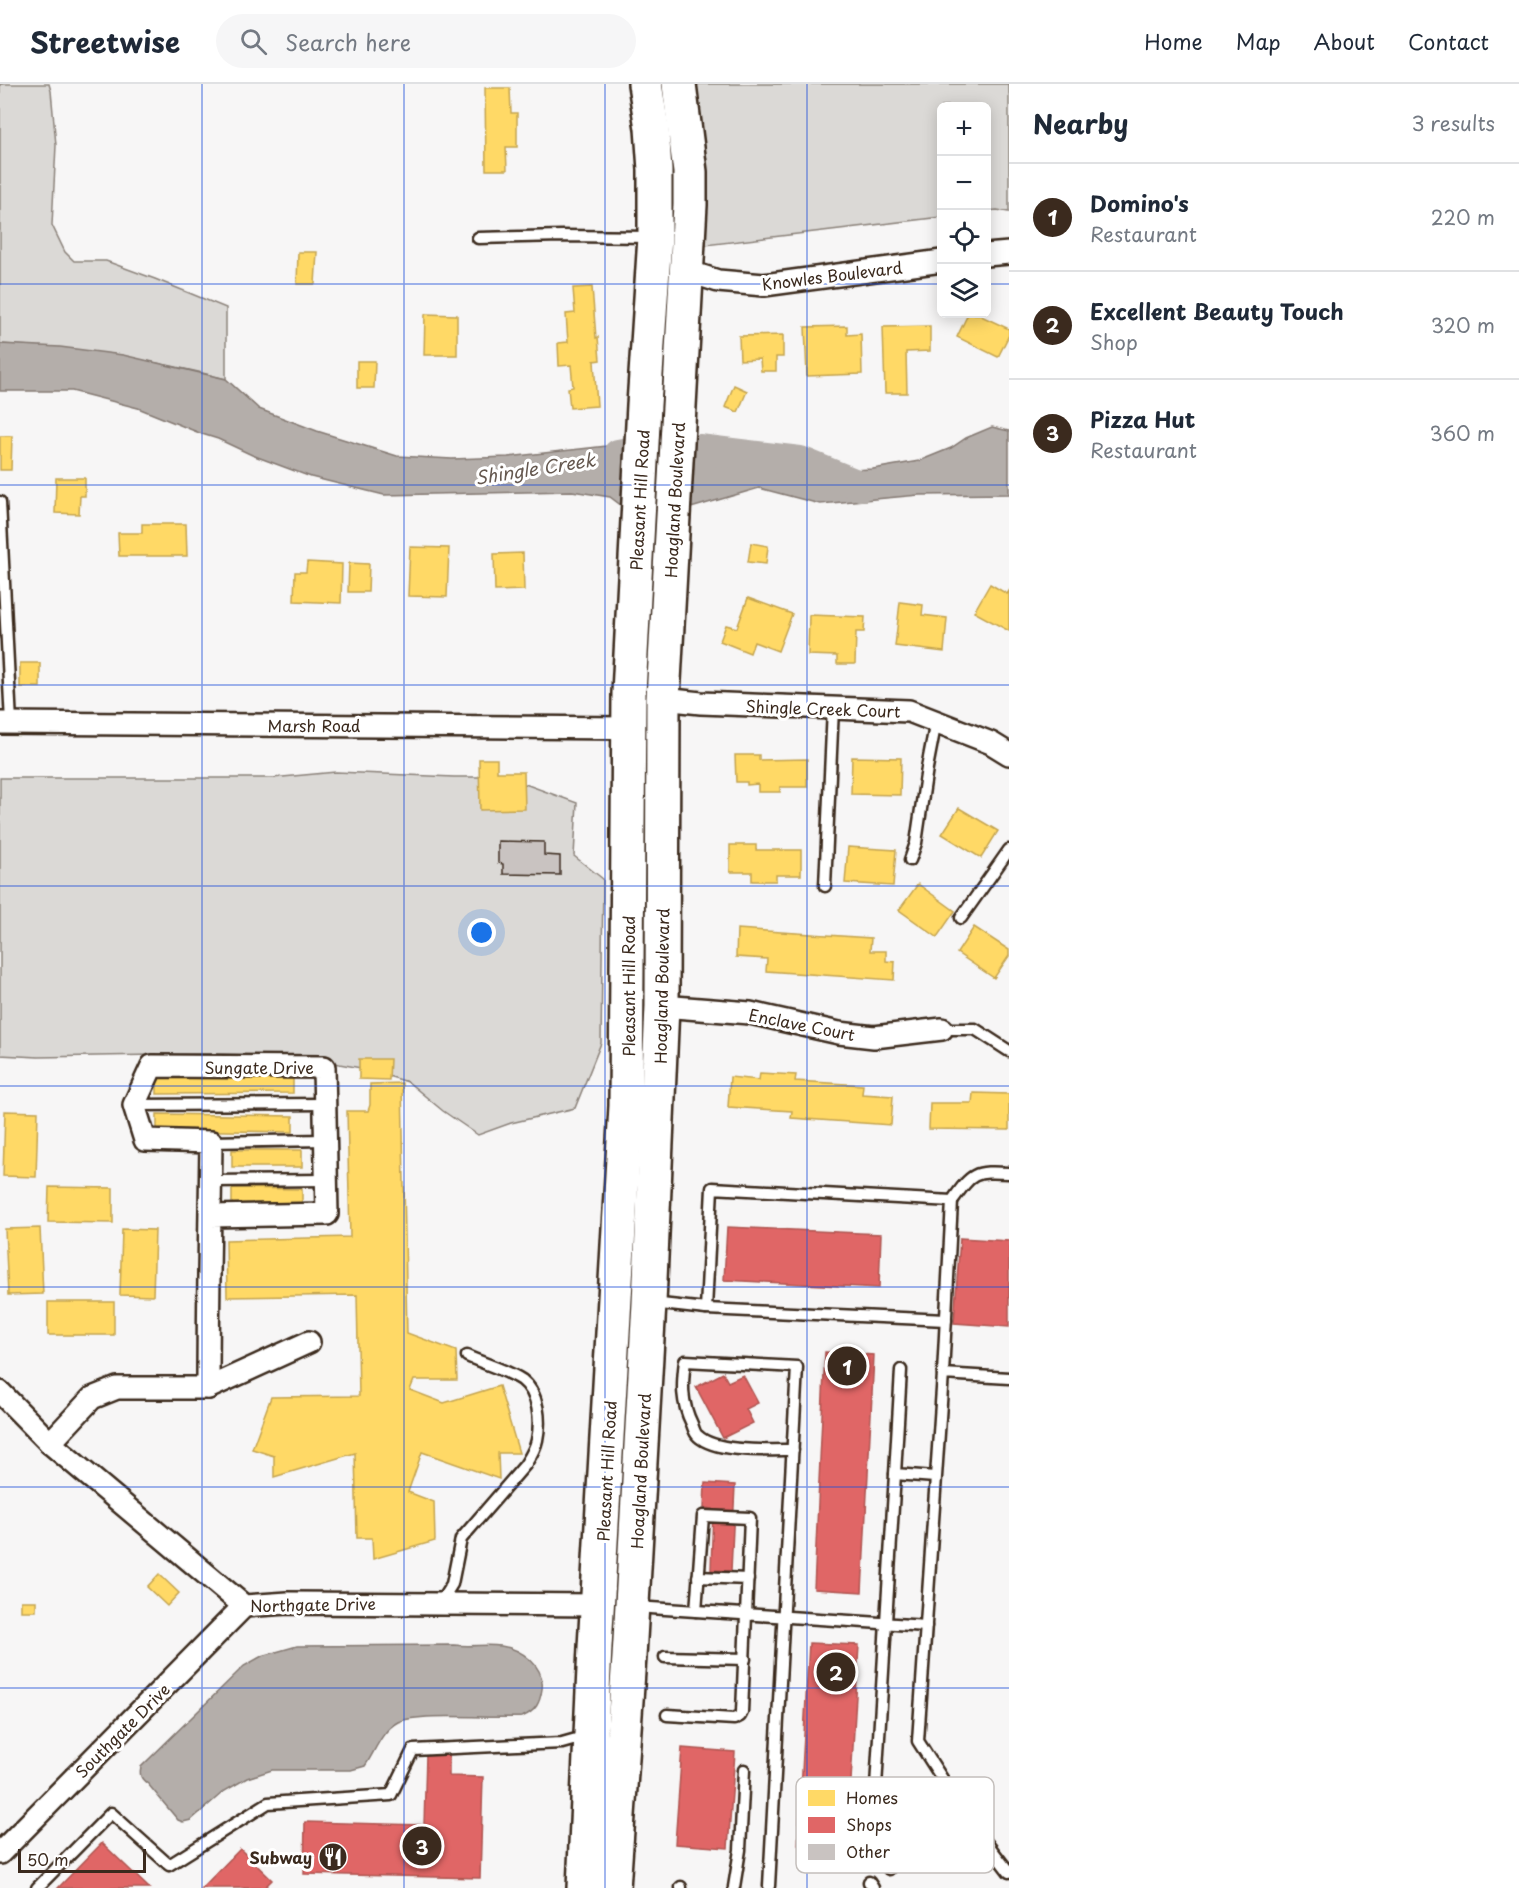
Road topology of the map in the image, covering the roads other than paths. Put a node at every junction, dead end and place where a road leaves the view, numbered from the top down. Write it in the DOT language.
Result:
graph roads {
  1 [pos="645,84"];
  2 [pos="680,84"];
  3 [pos="652,128"];
  4 [pos="655,237"];
  5 [pos="478,238"];
  6 [pos="1009,253"];
  7 [pos="991,255"];
  8 [pos="937,262"];
  9 [pos="687,271"];
  10 [pos="0,502"];
  11 [pos="632,638"];
  12 [pos="663,699"];
  13 [pos="833,708"];
  14 [pos="936,722"];
  15 [pos="5,723"];
  16 [pos="628,728"];
  17 [pos="1009,754"];
  18 [pos="662,814"];
  19 [pos="1009,850"];
  20 [pos="910,860"];
  21 [pos="825,886"];
  22 [pos="962,918"];
  23 [pos="662,1006"];
  24 [pos="942,1029"];
  25 [pos="1009,1051"];
  26 [pos="325,1104"];
  27 [pos="134,1105"];
  28 [pos="326,1140"];
  29 [pos="211,1142"];
  30 [pos="1009,1173"];
  31 [pos="327,1180"];
  32 [pos="210,1181"];
  33 [pos="952,1201"];
  34 [pos="211,1216"];
  35 [pos="649,1303"];
  36 [pos="706,1309"];
  37 [pos="946,1320"];
  38 [pos="309,1342"];
  39 [pos="467,1356"];
  40 [pos="901,1370"];
  41 [pos="943,1374"];
  42 [pos="1009,1378"];
  43 [pos="208,1388"];
  44 [pos="0,1392"];
  45 [pos="50,1443"];
  46 [pos="793,1450"];
  47 [pos="895,1474"];
  48 [pos="935,1477"];
  49 [pos="698,1577"];
  50 [pos="748,1579"];
  51 [pos="440,1603"];
  52 [pos="598,1605"];
  53 [pos="244,1606"];
  54 [pos="632,1607"];
  55 [pos="696,1611"];
  56 [pos="747,1614"];
  57 [pos="784,1617"];
  58 [pos="885,1623"];
  59 [pos="926,1626"];
  60 [pos="665,1657"];
  61 [pos="744,1659"];
  62 [pos="667,1715"];
  63 [pos="592,1735"];
  64 [pos="744,1770"];
  65 [pos="876,1777"];
  66 [pos="941,1777"];
  67 [pos="994,1852"];
  68 [pos="0,1853"];
  69 [pos="1009,1872"];
  70 [pos="769,1886"];
  71 [pos="734,1887"];
  72 [pos="37,1888"];
  73 [pos="584,1888"];
  74 [pos="613,1888"];
  1 -- 3 [label="main road, Pleasant Hill Road"];
  2 -- 9 [label="main road, Hoagland Boulevard"];
  3 -- 4 [label="main road, Pleasant Hill Road"];
  3 -- 9 [label="main road"];
  4 -- 5 [label="lane"];
  4 -- 11 [label="main road, Pleasant Hill Road"];
  6 -- 7 [label="street"];
  8 -- 9 [label="street, Knowles Boulevard"];
  9 -- 12 [label="main road, Hoagland Boulevard"];
  10 -- 15 [label="lane"];
  11 -- 12 [label="main road"];
  11 -- 16 [label="main road, Pleasant Hill Road"];
  12 -- 13 [label="street, Shingle Creek Court"];
  12 -- 18 [label="main road, Hoagland Boulevard"];
  13 -- 14 [label="street, Shingle Creek Court"];
  13 -- 21 [label="lane"];
  14 -- 17 [label="street, Shingle Creek Court"];
  14 -- 20 [label="lane"];
  15 -- 16 [label="street, Marsh Road"];
  16 -- 18 [label="main road"];
  16 -- 52 [label="main road, Pleasant Hill Road"];
  18 -- 23 [label="main road, Hoagland Boulevard"];
  19 -- 22 [label="lane"];
  23 -- 24 [label="street, Enclave Court"];
  23 -- 35 [label="main road, Hoagland Boulevard"];
  24 -- 25 [label="lane"];
  26 -- 27 [label="lane"];
  26 -- 27 [label="street, Sungate Drive"];
  26 -- 28 [label="street, Sungate Drive"];
  27 -- 29 [label="street"];
  28 -- 29 [label="lane"];
  28 -- 31 [label="street, Sungate Drive"];
  29 -- 32 [label="street"];
  30 -- 33 [label="lane"];
  31 -- 32 [label="lane"];
  31 -- 34 [label="street, Sungate Drive"];
  32 -- 34 [label="street"];
  33 -- 36 [label="lane"];
  33 -- 37 [label="lane"];
  34 -- 43 [label="street"];
  35 -- 36 [label="lane"];
  35 -- 54 [label="main road, Hoagland Boulevard"];
  36 -- 37 [label="lane"];
  37 -- 41 [label="lane"];
  38 -- 43 [label="street"];
  39 -- 51 [label="lane"];
  40 -- 47 [label="lane"];
  41 -- 42 [label="lane"];
  41 -- 48 [label="lane"];
  43 -- 45 [label="street"];
  44 -- 45 [label="street, Northgate Drive"];
  45 -- 53 [label="street, Northgate Drive"];
  46 -- 46 [label="lane"];
  46 -- 57 [label="lane"];
  47 -- 48 [label="lane"];
  47 -- 58 [label="lane"];
  48 -- 59 [label="lane"];
  49 -- 50 [label="lane"];
  49 -- 50 [label="lane"];
  49 -- 55 [label="lane"];
  50 -- 56 [label="lane"];
  51 -- 52 [label="street, Northgate Drive"];
  51 -- 53 [label="street, Northgate Drive"];
  52 -- 54 [label="main road"];
  52 -- 63 [label="main road, Pleasant Hill Road"];
  53 -- 68 [label="street, Southgate Drive"];
  54 -- 55 [label="lane"];
  54 -- 74 [label="main road, Hoagland Boulevard"];
  55 -- 56 [label="lane"];
  56 -- 57 [label="lane"];
  56 -- 61 [label="lane"];
  57 -- 58 [label="lane"];
  57 -- 70 [label="lane"];
  58 -- 59 [label="lane"];
  58 -- 65 [label="lane"];
  59 -- 66 [label="lane"];
  60 -- 61 [label="lane"];
  61 -- 62 [label="lane"];
  63 -- 72 [label="lane"];
  63 -- 73 [label="main road, Pleasant Hill Road"];
  64 -- 71 [label="lane"];
  67 -- 69 [label="lane"];
}
